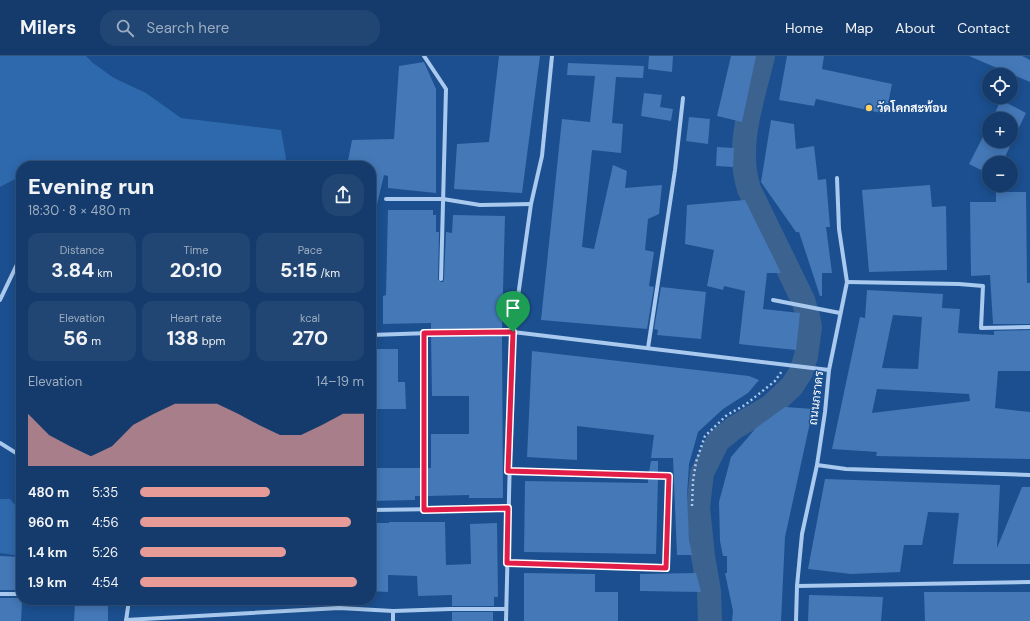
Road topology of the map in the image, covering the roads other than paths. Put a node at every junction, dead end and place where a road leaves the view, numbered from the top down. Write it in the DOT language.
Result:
graph roads {
  1 [pos="424,56"];
  2 [pos="552,56"];
  3 [pos="683,98"];
  4 [pos="837,178"];
  5 [pos="386,199"];
  6 [pos="443,199"];
  7 [pos="531,204"];
  8 [pos="16,266"];
  9 [pos="441,279"];
  10 [pos="846,282"];
  11 [pos="0,300"];
  12 [pos="773,300"];
  13 [pos="840,314"];
  14 [pos="1030,327"];
  15 [pos="513,332"];
  16 [pos="424,333"];
  17 [pos="376,335"];
  18 [pos="648,348"];
  19 [pos="830,370"];
  20 [pos="0,443"];
  21 [pos="16,453"];
  22 [pos="817,465"];
  23 [pos="508,471"];
  24 [pos="1030,475"];
  25 [pos="508,508"];
  26 [pos="376,510"];
  27 [pos="424,510"];
  28 [pos="507,563"];
  29 [pos="1030,582"];
  30 [pos="797,586"];
  31 [pos="0,594"];
  32 [pos="16,594"];
  33 [pos="128,605"];
  34 [pos="506,609"];
  35 [pos="393,611"];
  36 [pos="126,620"];
  37 [pos="393,621"];
  38 [pos="506,621"];
  39 [pos="796,621"];
  1 -- 6 [label="street"];
  2 -- 7 [label="street"];
  3 -- 18 [label="street"];
  4 -- 10 [label="street, ถนนภราดร"];
  5 -- 6 [label="street"];
  6 -- 7 [label="street"];
  6 -- 9 [label="street"];
  7 -- 15 [label="street"];
  8 -- 11 [label="street"];
  10 -- 13 [label="street, ถนนภราดร"];
  10 -- 14 [label="street"];
  12 -- 13 [label="street"];
  13 -- 19 [label="street, ถนนภราดร"];
  15 -- 16 [label="street"];
  15 -- 18 [label="street"];
  15 -- 23 [label="street"];
  16 -- 17 [label="street"];
  16 -- 27 [label="street"];
  18 -- 19 [label="street"];
  19 -- 22 [label="street, ถนนภราดร"];
  20 -- 21 [label="street"];
  22 -- 24 [label="street"];
  22 -- 30 [label="street, ถนนภราดร"];
  23 -- 25 [label="street"];
  23 -- 28 [label="street"];
  25 -- 27 [label="street"];
  25 -- 28 [label="street"];
  26 -- 27 [label="street"];
  28 -- 34 [label="street"];
  29 -- 30 [label="street"];
  30 -- 39 [label="street, ถนนภราดร"];
  31 -- 32 [label="street"];
  33 -- 36 [label="street"];
  34 -- 35 [label="street"];
  34 -- 38 [label="street"];
  35 -- 36 [label="street"];
  35 -- 37 [label="street"];
}
